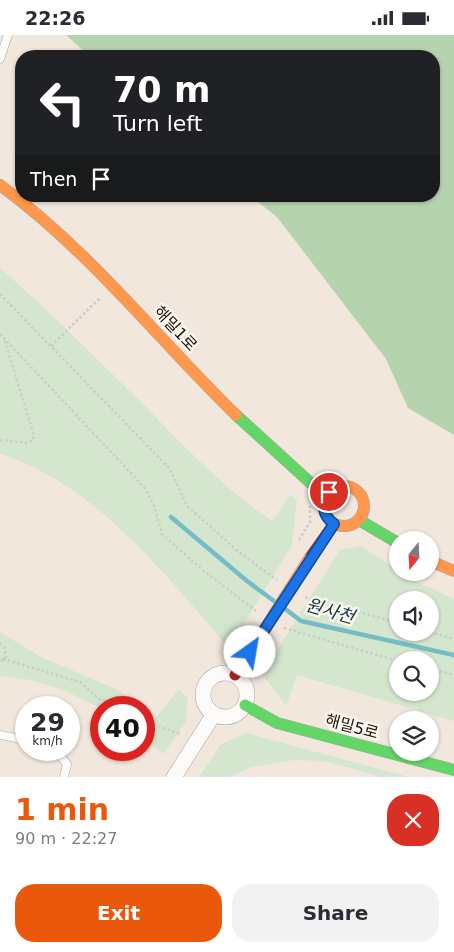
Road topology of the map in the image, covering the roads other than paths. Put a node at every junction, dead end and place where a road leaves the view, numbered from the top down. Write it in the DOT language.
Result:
graph roads {
  1 [pos="8,35"];
  2 [pos="0,59"];
  3 [pos="0,185"];
  4 [pos="15,197"];
  5 [pos="22,202"];
  6 [pos="326,497"];
  7 [pos="359,520"];
  8 [pos="334,524"];
  9 [pos="389,538"];
  10 [pos="439,565"];
  11 [pos="454,571"];
  12 [pos="235,675"];
  13 [pos="245,705"];
  14 [pos="214,714"];
  15 [pos="0,735"];
  16 [pos="15,738"];
  17 [pos="64,761"];
  18 [pos="454,770"];
  19 [pos="64,777"];
  20 [pos="174,777"];
  1 -- 2 [label="lane"];
  3 -- 4 [label="street, 해밀1로"];
  5 -- 6 [label="street, 해밀1로"];
  6 -- 7 [label="street"];
  6 -- 8 [label="street"];
  7 -- 8 [label="street"];
  7 -- 9 [label="street"];
  8 -- 12 [label="street, bridge"];
  10 -- 11 [label="street"];
  12 -- 13 [label="street"];
  12 -- 14 [label="street"];
  13 -- 14 [label="street"];
  13 -- 18 [label="street, 해밀5로"];
  14 -- 20 [label="street"];
  15 -- 16 [label="lane"];
  17 -- 19 [label="lane"];
}
